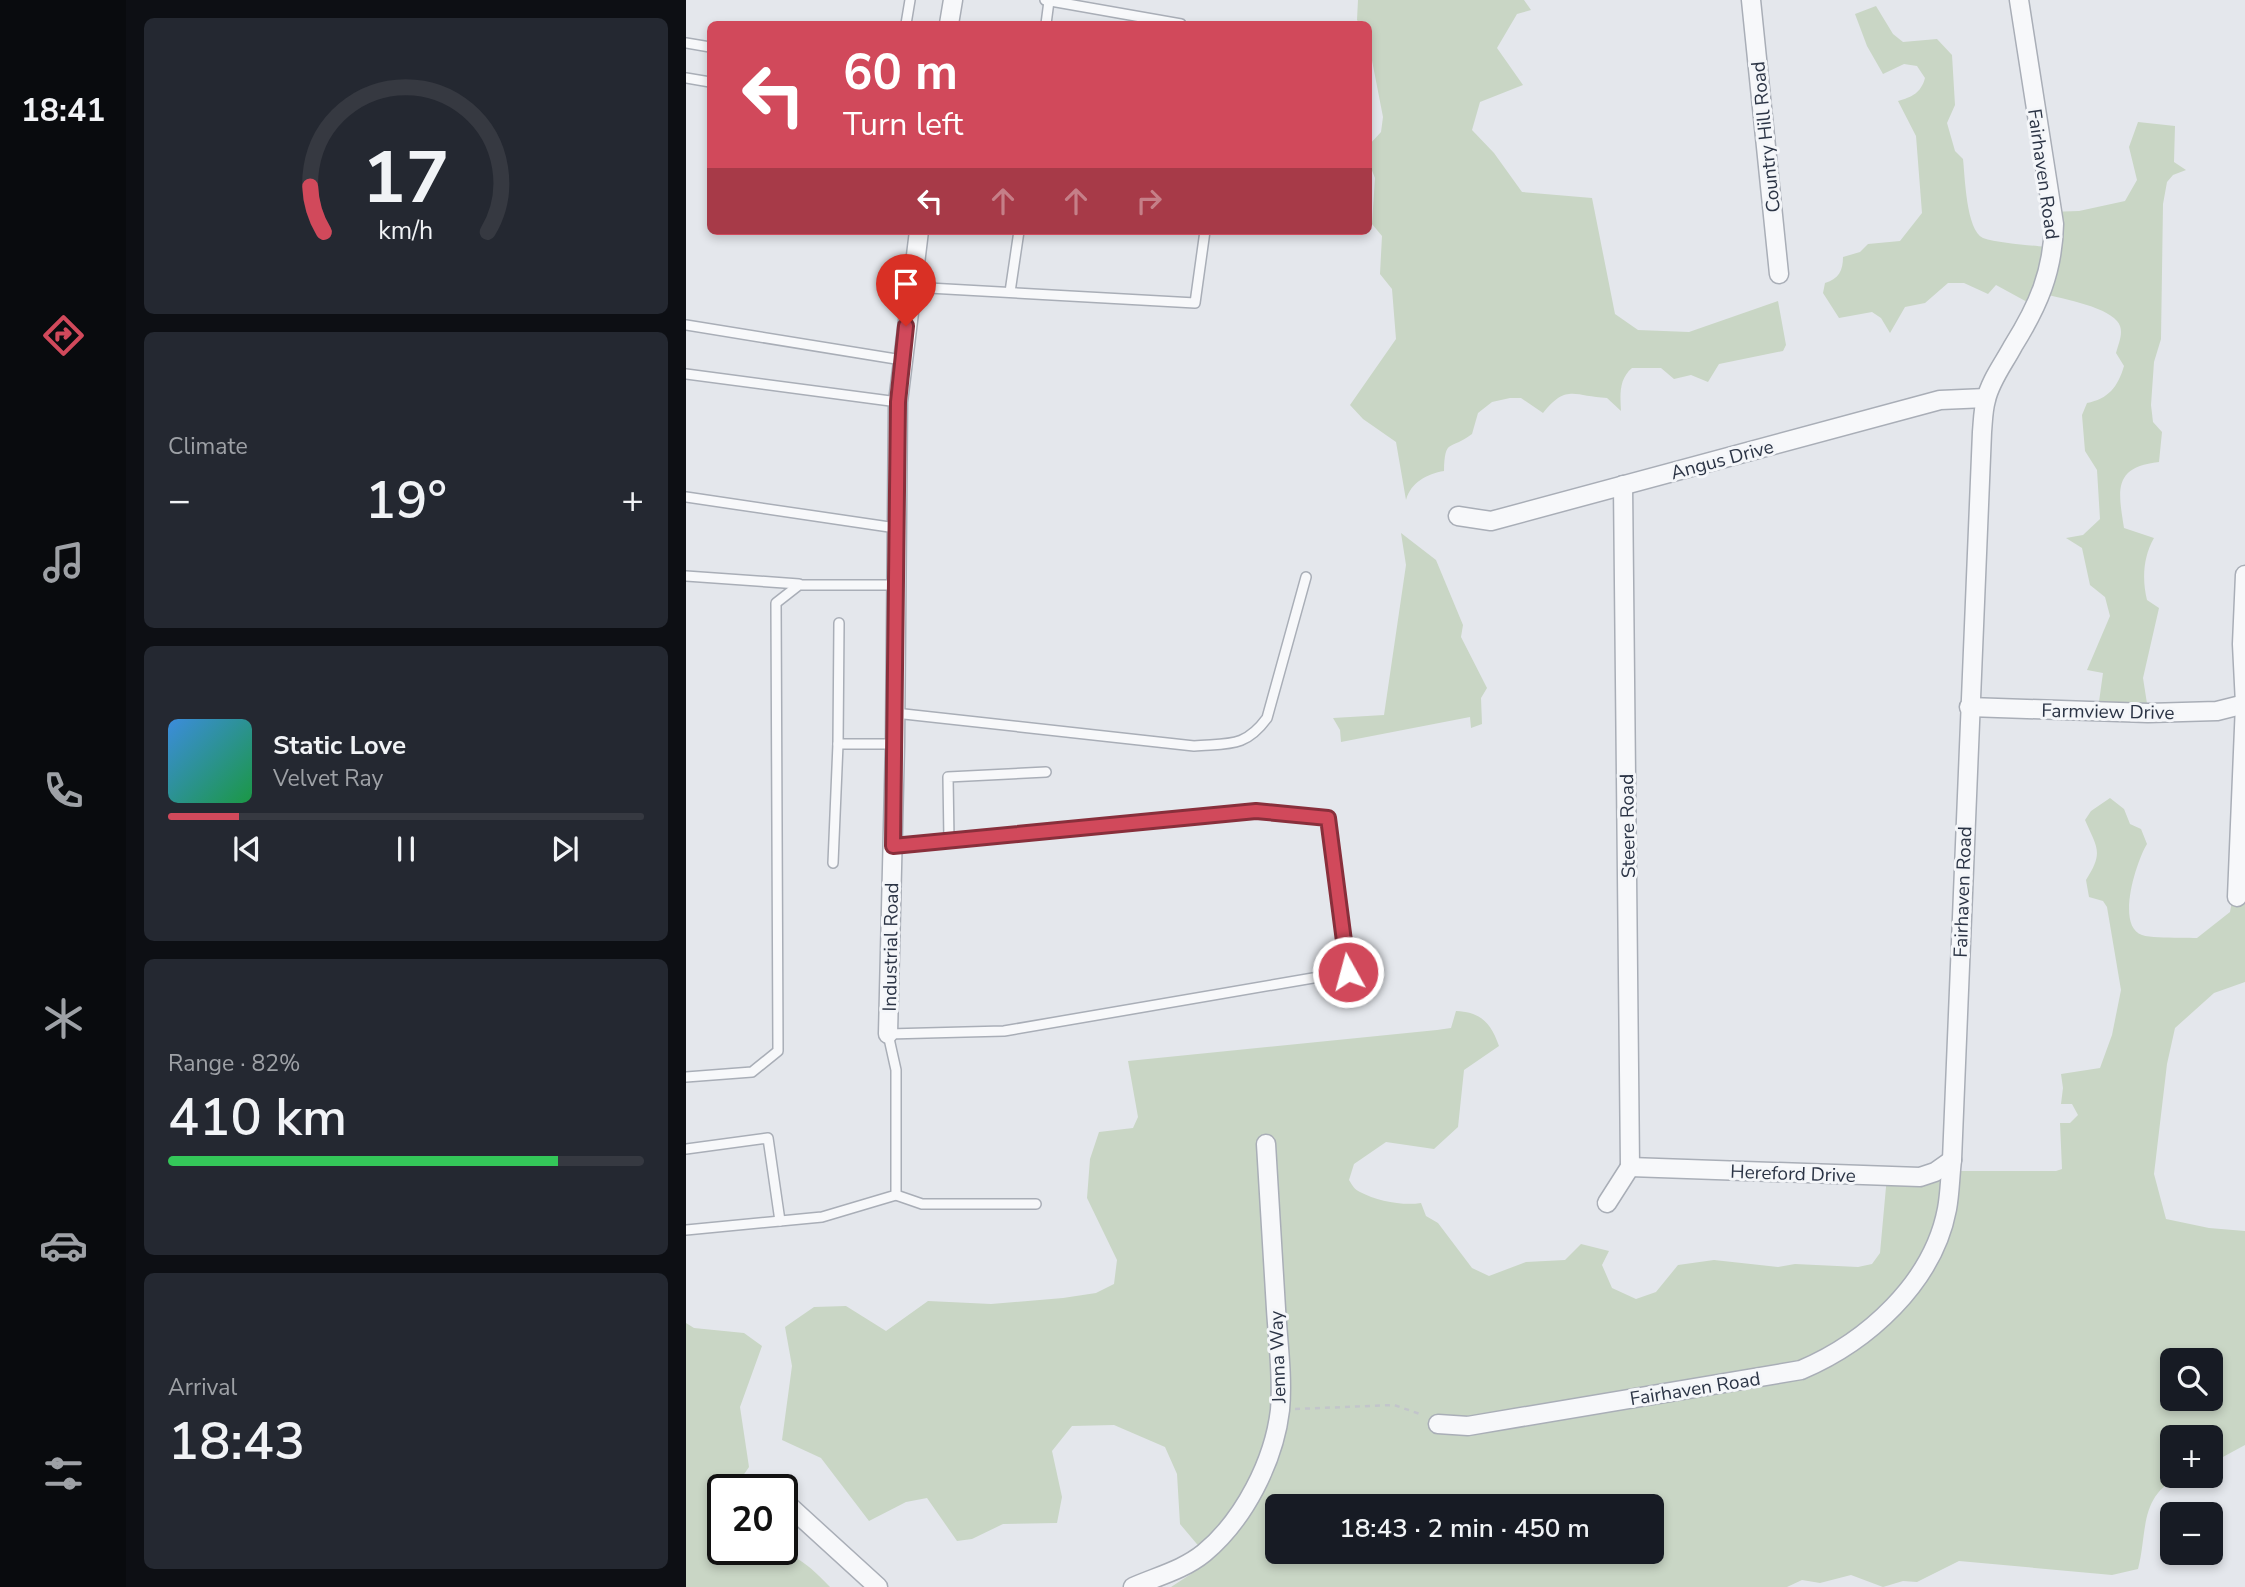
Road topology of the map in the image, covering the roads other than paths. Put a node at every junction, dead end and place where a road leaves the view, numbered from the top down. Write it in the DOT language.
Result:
graph roads {
  1 [pos="910,0"];
  2 [pos="953,0"];
  3 [pos="1047,0"];
  4 [pos="1751,0"];
  5 [pos="2019,0"];
  6 [pos="906,21"];
  7 [pos="950,21"];
  8 [pos="1046,21"];
  9 [pos="1164,21"];
  10 [pos="686,43"];
  11 [pos="707,46"];
  12 [pos="686,78"];
  13 [pos="707,82"];
  14 [pos="918,235"];
  15 [pos="1017,235"];
  16 [pos="1204,235"];
  17 [pos="1779,274"];
  18 [pos="911,287"];
  19 [pos="1010,292"];
  20 [pos="686,324"];
  21 [pos="902,360"];
  22 [pos="686,374"];
  23 [pos="1986,398"];
  24 [pos="898,402"];
  25 [pos="1623,485"];
  26 [pos="686,497"];
  27 [pos="1458,516"];
  28 [pos="896,528"];
  29 [pos="2245,575"];
  30 [pos="686,576"];
  31 [pos="1306,577"];
  32 [pos="896,584"];
  33 [pos="801,585"];
  34 [pos="839,623"];
  35 [pos="2245,704"];
  36 [pos="1969,707"];
  37 [pos="895,713"];
  38 [pos="838,744"];
  39 [pos="895,744"];
  40 [pos="1046,772"];
  41 [pos="949,840"];
  42 [pos="893,846"];
  43 [pos="833,863"];
  44 [pos="2237,897"];
  45 [pos="888,1034"];
  46 [pos="686,1077"];
  47 [pos="1266,1144"];
  48 [pos="686,1149"];
  49 [pos="1952,1160"];
  50 [pos="1630,1167"];
  51 [pos="896,1195"];
  52 [pos="1036,1203"];
  53 [pos="1607,1203"];
  54 [pos="779,1221"];
  55 [pos="686,1230"];
  56 [pos="1438,1424"];
  57 [pos="798,1514"];
  58 [pos="878,1587"];
  59 [pos="1133,1587"];
  1 -- 6 [label="lane"];
  2 -- 7 [label="street"];
  3 -- 8 [label="lane"];
  3 -- 9 [label="lane"];
  4 -- 17 [label="street, Country Hill Road"];
  5 -- 23 [label="street, Fairhaven Road"];
  10 -- 11 [label="lane"];
  12 -- 13 [label="lane"];
  14 -- 18 [label="street, Industrial Road"];
  15 -- 19 [label="lane"];
  16 -- 19 [label="lane"];
  18 -- 19 [label="lane"];
  18 -- 21 [label="street, Industrial Road"];
  20 -- 21 [label="lane"];
  21 -- 24 [label="street, Industrial Road"];
  22 -- 24 [label="lane"];
  23 -- 25 [label="street, Angus Drive"];
  23 -- 36 [label="street, Fairhaven Road"];
  24 -- 28 [label="street, Industrial Road"];
  25 -- 27 [label="street, Angus Drive"];
  25 -- 50 [label="street, Steere Road"];
  26 -- 28 [label="lane"];
  28 -- 32 [label="street, Industrial Road"];
  29 -- 35 [label="street"];
  30 -- 33 [label="lane"];
  31 -- 37 [label="lane"];
  32 -- 33 [label="lane"];
  32 -- 37 [label="street, Industrial Road"];
  33 -- 46 [label="lane"];
  34 -- 38 [label="lane"];
  35 -- 36 [label="street, Farmview Drive"];
  35 -- 44 [label="street"];
  36 -- 49 [label="street, Fairhaven Road"];
  37 -- 39 [label="street, Industrial Road"];
  38 -- 39 [label="lane"];
  38 -- 43 [label="lane"];
  39 -- 42 [label="street, Industrial Road"];
  40 -- 41 [label="lane"];
  41 -- 42 [label="lane"];
  41 -- 45 [label="lane"];
  42 -- 45 [label="street, Industrial Road"];
  45 -- 51 [label="lane"];
  47 -- 59 [label="street, Jenna Way"];
  48 -- 54 [label="lane"];
  49 -- 50 [label="street, Hereford Drive"];
  49 -- 56 [label="street, Fairhaven Road"];
  50 -- 53 [label="street"];
  51 -- 52 [label="lane"];
  51 -- 54 [label="lane"];
  54 -- 55 [label="lane"];
  57 -- 58 [label="street"];
}
